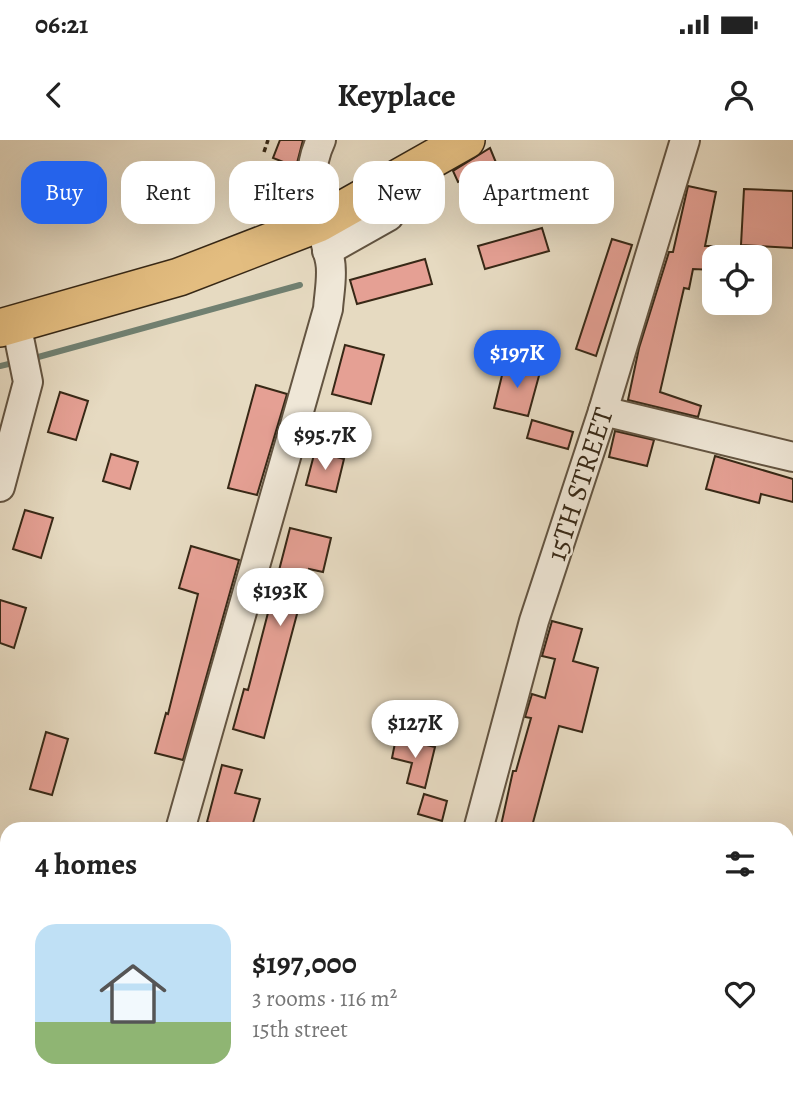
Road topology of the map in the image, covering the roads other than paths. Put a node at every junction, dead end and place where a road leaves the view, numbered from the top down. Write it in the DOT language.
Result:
graph roads {
  1 [pos="321,140"];
  2 [pos="685,140"];
  3 [pos="461,141"];
  4 [pos="323,237"];
  5 [pos="8,326"];
  6 [pos="603,411"];
  7 [pos="793,457"];
  8 [pos="0,486"];
  9 [pos="182,822"];
  10 [pos="480,822"];
  1 -- 4 [label="street"];
  2 -- 6 [label="street, 15TH STREET"];
  3 -- 4 [label="main road"];
  4 -- 5 [label="main road"];
  4 -- 9 [label="street"];
  5 -- 8 [label="street"];
  6 -- 7 [label="street"];
  6 -- 10 [label="street, 15TH STREET"];
}
